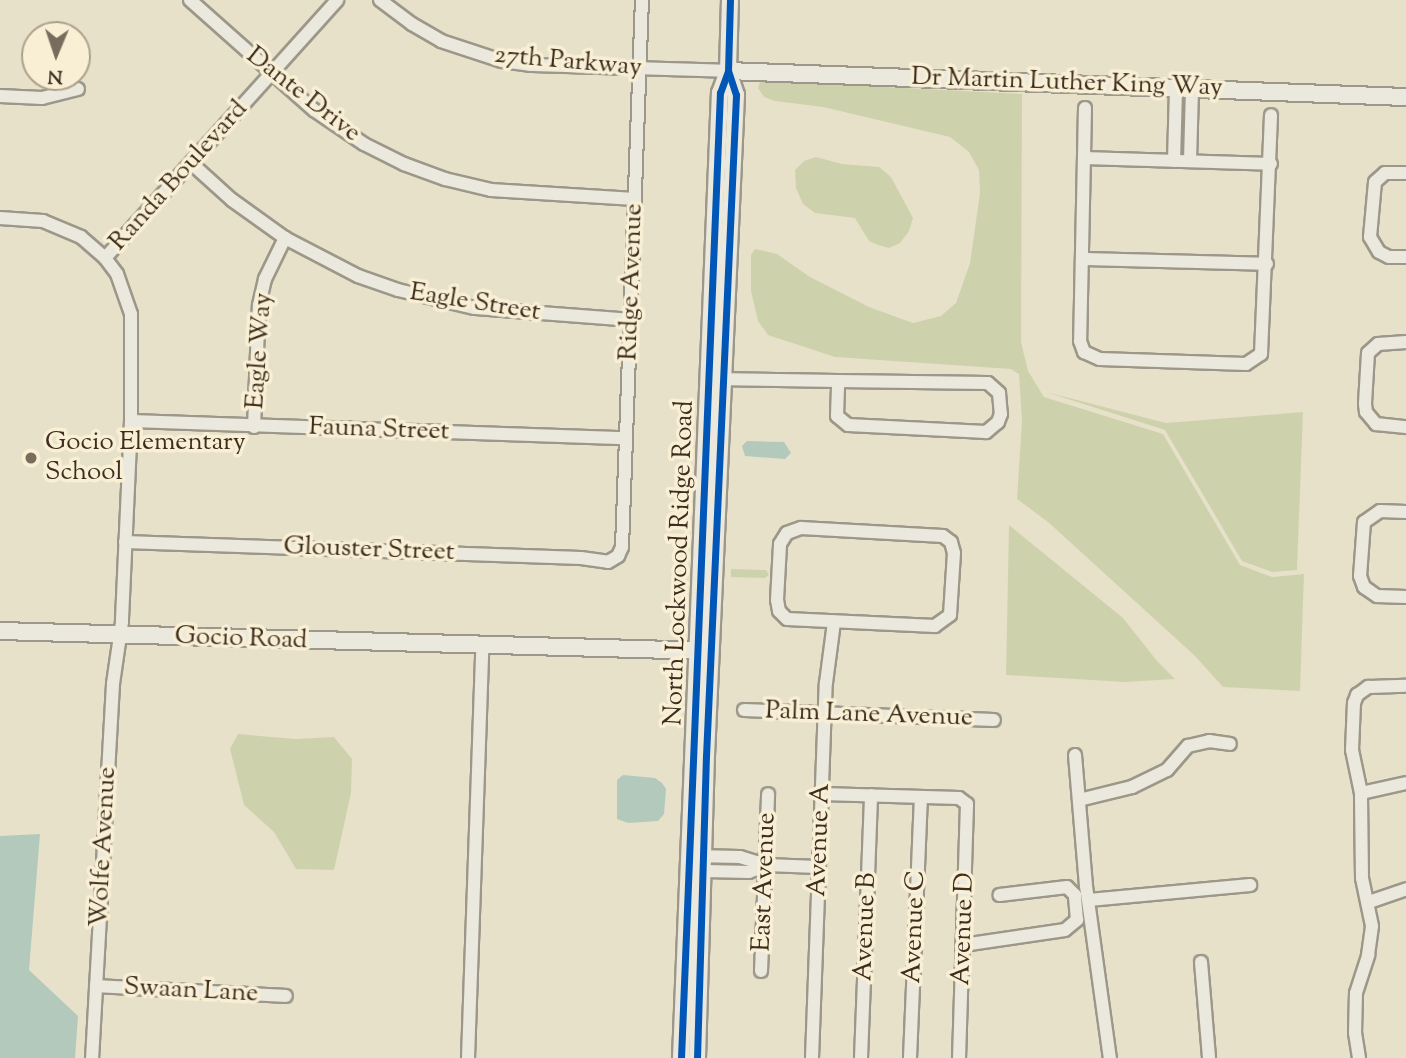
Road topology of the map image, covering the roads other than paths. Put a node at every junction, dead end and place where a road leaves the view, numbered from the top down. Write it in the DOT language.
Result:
graph roads {
  1 [pos="190,0"];
  2 [pos="337,0"];
  3 [pos="380,0"];
  4 [pos="642,0"];
  5 [pos="730,0"];
  6 [pos="640,69"];
  7 [pos="728,71"];
  8 [pos="272,73"];
  9 [pos="1184,88"];
  10 [pos="70,91"];
  11 [pos="0,96"];
  12 [pos="1406,97"];
  13 [pos="1085,108"];
  14 [pos="1271,115"];
  15 [pos="1084,158"];
  16 [pos="1174,161"];
  17 [pos="1190,161"];
  18 [pos="191,163"];
  19 [pos="1270,164"];
  20 [pos="1406,173"];
  21 [pos="635,199"];
  22 [pos="0,218"];
  23 [pos="285,238"];
  24 [pos="1406,257"];
  25 [pos="105,258"];
  26 [pos="1082,259"];
  27 [pos="1267,264"];
  28 [pos="630,320"];
  29 [pos="1406,342"];
  30 [pos="715,379"];
  31 [pos="838,381"];
  32 [pos="131,421"];
  33 [pos="254,427"];
  34 [pos="1406,427"];
  35 [pos="626,438"];
  36 [pos="1406,512"];
  37 [pos="125,542"];
  38 [pos="612,561"];
  39 [pos="1406,597"];
  40 [pos="834,622"];
  41 [pos="0,631"];
  42 [pos="119,635"];
  43 [pos="482,647"];
  44 [pos="705,651"];
  45 [pos="1406,686"];
  46 [pos="744,710"];
  47 [pos="825,714"];
  48 [pos="994,720"];
  49 [pos="1230,744"];
  50 [pos="1075,755"];
  51 [pos="1406,783"];
  52 [pos="822,793"];
  53 [pos="1361,793"];
  54 [pos="768,794"];
  55 [pos="871,795"];
  56 [pos="921,797"];
  57 [pos="1079,800"];
  58 [pos="698,861"];
  59 [pos="766,865"];
  60 [pos="818,867"];
  61 [pos="1250,885"];
  62 [pos="1406,888"];
  63 [pos="999,895"];
  64 [pos="1089,900"];
  65 [pos="1369,902"];
  66 [pos="963,945"];
  67 [pos="1201,962"];
  68 [pos="761,971"];
  69 [pos="96,986"];
  70 [pos="285,996"];
  71 [pos="92,1058"];
  72 [pos="468,1058"];
  73 [pos="681,1058"];
  74 [pos="697,1058"];
  75 [pos="812,1058"];
  76 [pos="861,1058"];
  77 [pos="910,1058"];
  78 [pos="959,1058"];
  79 [pos="1110,1058"];
  80 [pos="1209,1058"];
  81 [pos="1359,1058"];
  1 -- 8 [label="street, Dante Drive"];
  2 -- 8 [label="street, Randa Boulevard"];
  3 -- 6 [label="street, 27th Parkway"];
  4 -- 6 [label="street, Ridge Avenue"];
  5 -- 7 [label="main road, North Lockwood Ridge Road"];
  6 -- 7 [label="street, 27th Parkway"];
  6 -- 21 [label="street, Ridge Avenue"];
  7 -- 9 [label="main road, Dr Martin Luther King Way"];
  7 -- 30 [label="main road, North Lockwood Ridge Road"];
  8 -- 18 [label="street, Randa Boulevard"];
  8 -- 21 [label="street, Dante Drive"];
  9 -- 12 [label="main road, Dr Martin Luther King Way"];
  9 -- 16 [label="street"];
  9 -- 17 [label="street"];
  10 -- 11 [label="street"];
  13 -- 15 [label="street"];
  14 -- 19 [label="street"];
  15 -- 16 [label="street"];
  15 -- 26 [label="street"];
  16 -- 17 [label="street"];
  17 -- 19 [label="street"];
  18 -- 23 [label="street, Eagle Street"];
  18 -- 25 [label="street, Randa Boulevard"];
  19 -- 27 [label="street"];
  20 -- 24 [label="street"];
  21 -- 28 [label="street, Ridge Avenue"];
  22 -- 25 [label="street"];
  23 -- 28 [label="street, Eagle Street"];
  23 -- 33 [label="street, Eagle Way"];
  25 -- 32 [label="street, Wolfe Avenue"];
  26 -- 27 [label="street"];
  26 -- 27 [label="street"];
  28 -- 35 [label="street, Ridge Avenue"];
  29 -- 34 [label="street"];
  30 -- 31 [label="street"];
  30 -- 44 [label="main road, North Lockwood Ridge Road"];
  31 -- 31 [label="street"];
  32 -- 33 [label="street, Fauna Street"];
  32 -- 37 [label="street, Wolfe Avenue"];
  33 -- 35 [label="street, Fauna Street"];
  35 -- 38 [label="street, Ridge Avenue"];
  36 -- 39 [label="street"];
  37 -- 38 [label="street, Glouster Street"];
  37 -- 42 [label="street, Wolfe Avenue"];
  40 -- 40 [label="street"];
  40 -- 47 [label="street, Avenue A"];
  41 -- 42 [label="main road, Gocio Road"];
  42 -- 43 [label="main road, Gocio Road"];
  42 -- 69 [label="street, Wolfe Avenue"];
  43 -- 44 [label="main road, Gocio Road"];
  43 -- 72 [label="street"];
  44 -- 58 [label="main road, North Lockwood Ridge Road"];
  44 -- 58 [label="main road, North Lockwood Ridge Road"];
  45 -- 53 [label="street"];
  46 -- 47 [label="street, Palm Lane Avenue"];
  47 -- 48 [label="street, Palm Lane Avenue"];
  47 -- 52 [label="street, Avenue A"];
  49 -- 57 [label="street"];
  50 -- 57 [label="street"];
  51 -- 53 [label="street"];
  52 -- 55 [label="street"];
  52 -- 60 [label="street, Avenue A"];
  53 -- 65 [label="street"];
  54 -- 59 [label="street, East Avenue"];
  55 -- 56 [label="street"];
  55 -- 76 [label="street, Avenue B"];
  56 -- 66 [label="street, Avenue D"];
  56 -- 77 [label="street, Avenue C"];
  57 -- 64 [label="street"];
  58 -- 59 [label="street"];
  58 -- 73 [label="main road, North Lockwood Ridge Road"];
  58 -- 74 [label="main road, North Lockwood Ridge Road"];
  59 -- 60 [label="street"];
  59 -- 68 [label="street, East Avenue"];
  60 -- 75 [label="street, Avenue A"];
  61 -- 64 [label="street"];
  62 -- 65 [label="street"];
  63 -- 66 [label="street"];
  64 -- 79 [label="street"];
  65 -- 81 [label="street"];
  66 -- 78 [label="street, Avenue D"];
  67 -- 80 [label="street"];
  69 -- 70 [label="street, Swaan Lane"];
  69 -- 71 [label="street, Wolfe Avenue"];
}
